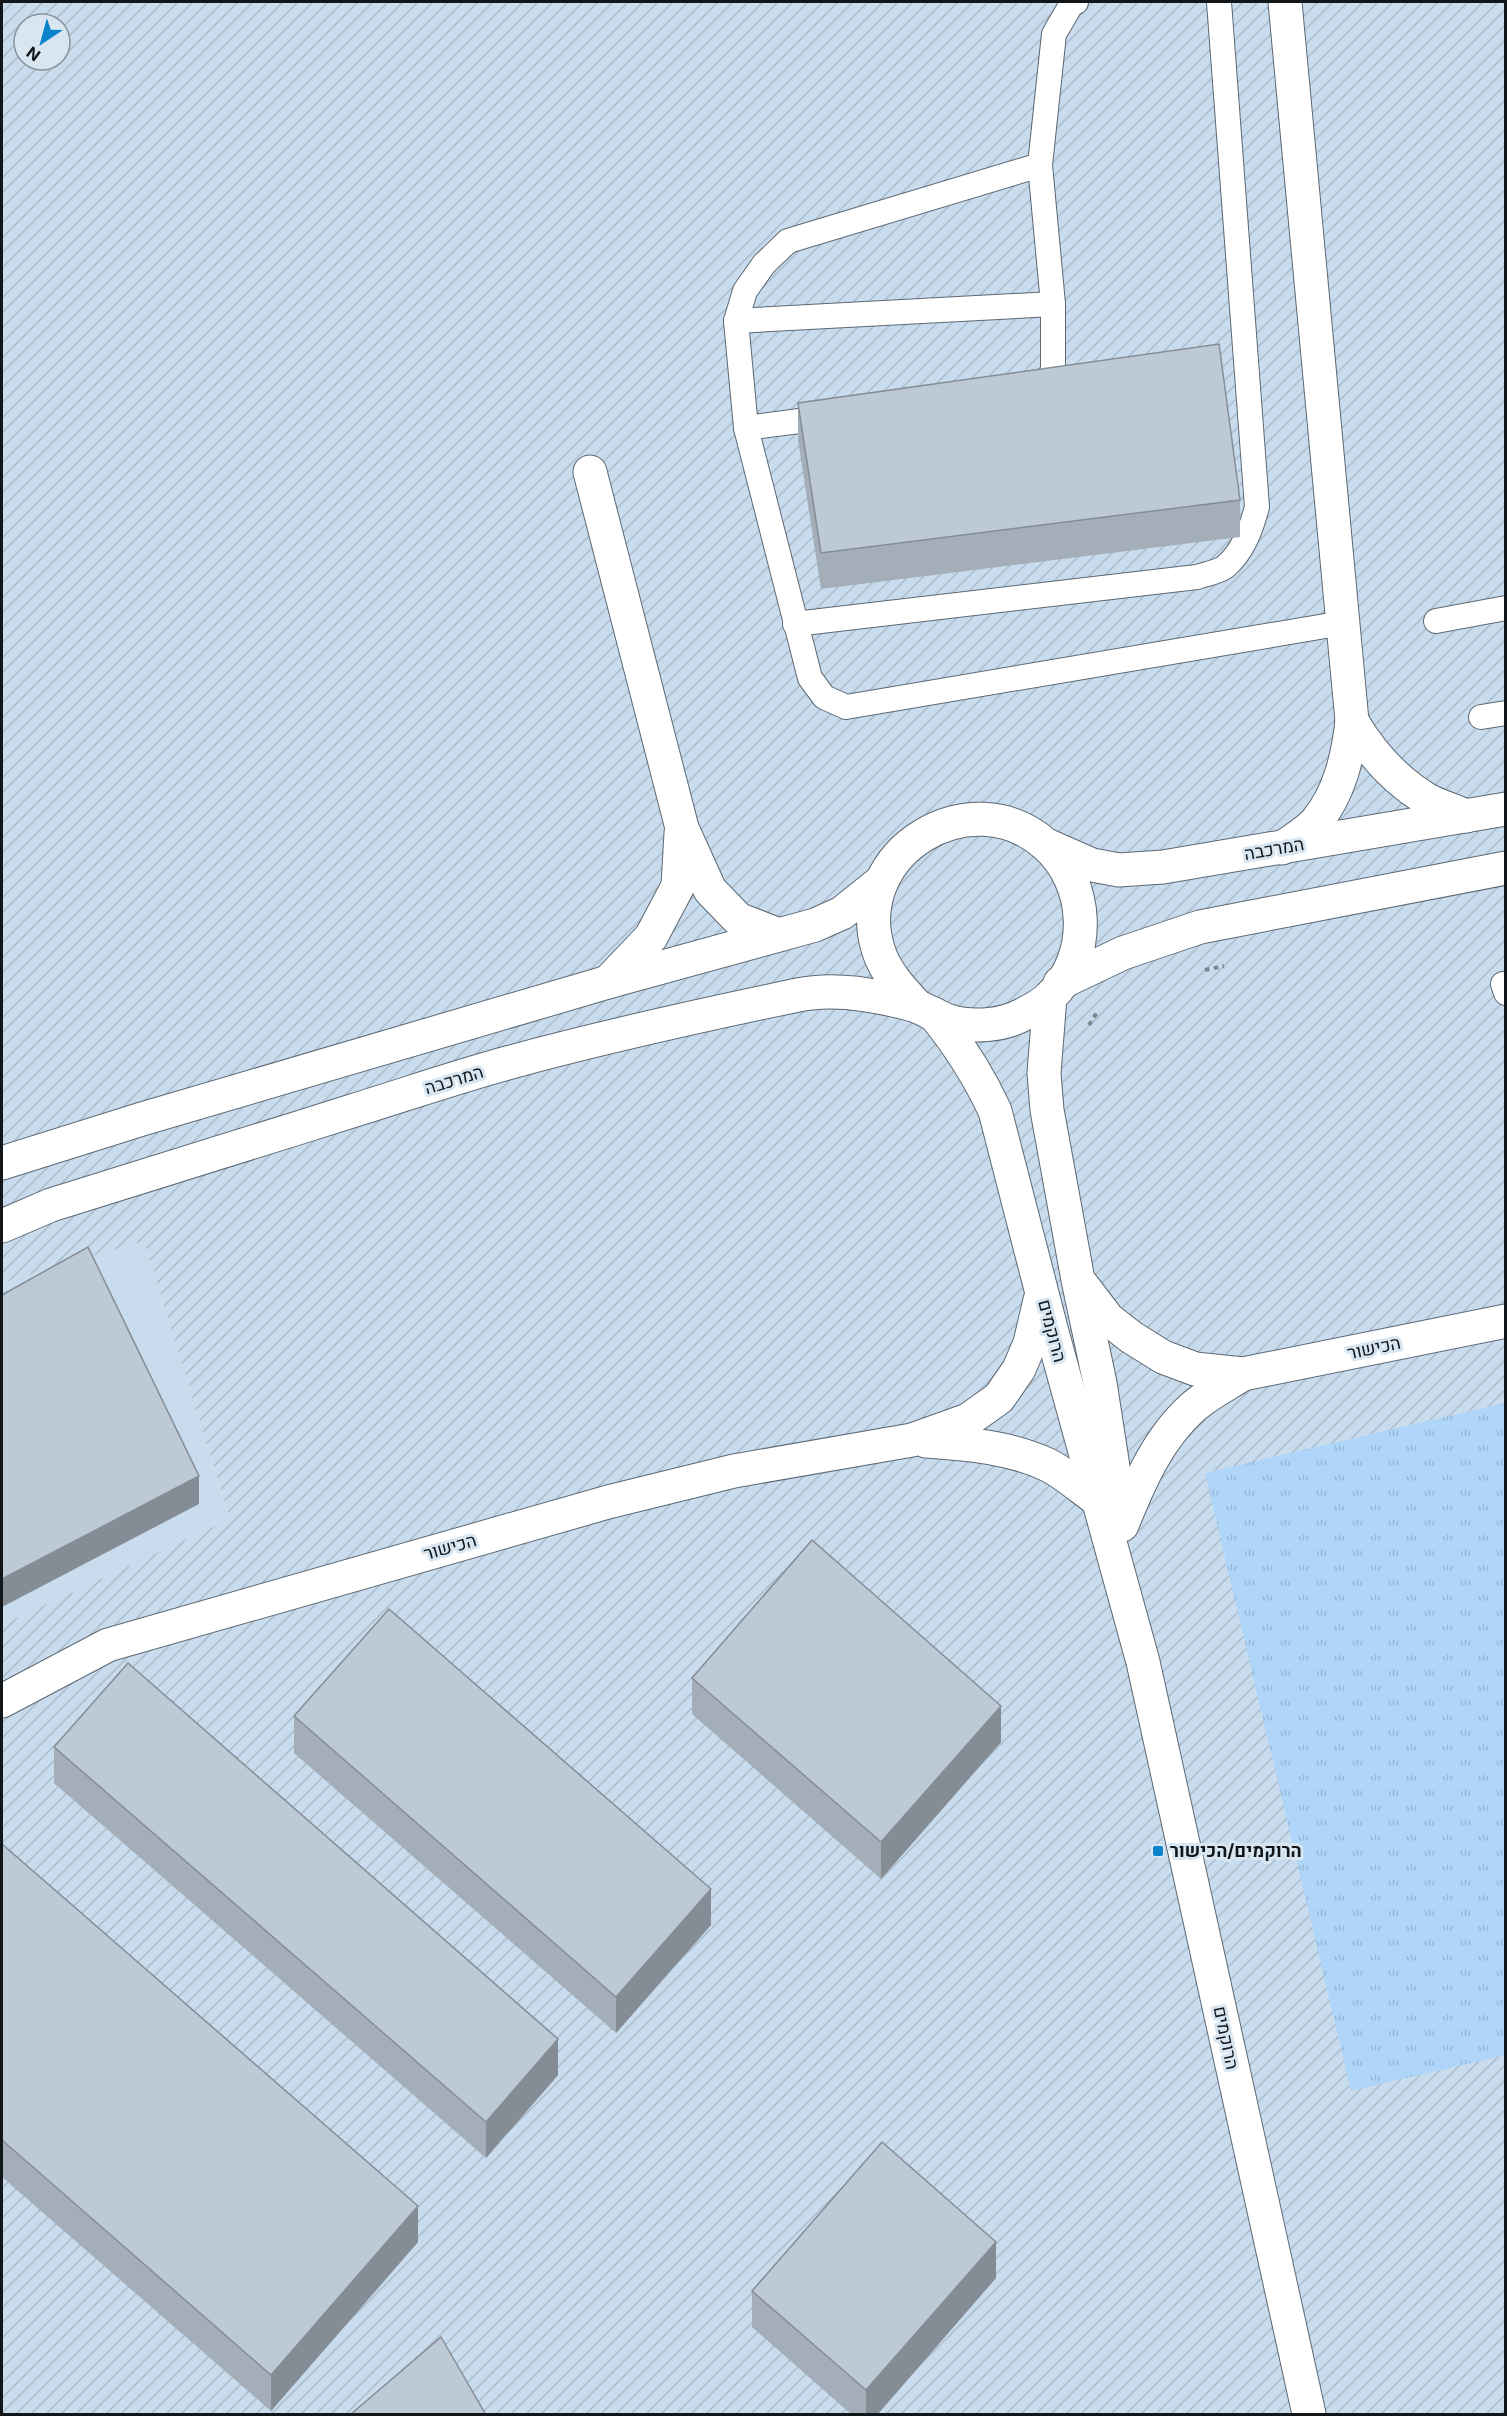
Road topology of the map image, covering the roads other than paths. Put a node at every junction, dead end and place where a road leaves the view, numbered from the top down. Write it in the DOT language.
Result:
graph roads {
  1 [pos="1076,2"];
  2 [pos="1219,2"];
  3 [pos="1285,2"];
  4 [pos="1040,165"];
  5 [pos="1053,304"];
  6 [pos="736,321"];
  7 [pos="1012,392"];
  8 [pos="850,414"];
  9 [pos="746,428"];
  10 [pos="590,472"];
  11 [pos="1506,608"];
  12 [pos="1436,621"];
  13 [pos="1343,623"];
  14 [pos="795,624"];
  15 [pos="1506,712"];
  16 [pos="1481,717"];
  17 [pos="1352,721"];
  18 [pos="1506,809"];
  19 [pos="1466,816"];
  20 [pos="681,828"];
  21 [pos="1045,844"];
  22 [pos="1282,848"];
  23 [pos="1506,868"];
  24 [pos="882,880"];
  25 [pos="779,935"];
  26 [pos="608,982"];
  27 [pos="1506,984"];
  28 [pos="1055,990"];
  29 [pos="1506,993"];
  30 [pos="926,1010"];
  31 [pos="2,1163"];
  32 [pos="2,1226"];
  33 [pos="1078,1280"];
  34 [pos="1041,1293"];
  35 [pos="1506,1321"];
  36 [pos="1243,1374"];
  37 [pos="912,1440"];
  38 [pos="1098,1500"];
  39 [pos="1122,1525"];
  40 [pos="1143,1662"];
  41 [pos="2,1701"];
  42 [pos="1309,2415"];
  1 -- 4 [label="lane"];
  2 -- 14 [label="lane"];
  3 -- 13 [label="street"];
  4 -- 5 [label="lane"];
  4 -- 6 [label="lane"];
  5 -- 6 [label="lane"];
  5 -- 7 [label="lane"];
  6 -- 9 [label="lane"];
  8 -- 9 [label="lane"];
  9 -- 14 [label="lane"];
  10 -- 20 [label="street"];
  11 -- 12 [label="lane"];
  13 -- 14 [label="lane"];
  13 -- 17 [label="street"];
  15 -- 16 [label="lane"];
  17 -- 19 [label="street"];
  17 -- 22 [label="street"];
  18 -- 19 [label="street, המרכבה"];
  19 -- 22 [label="street, המרכבה"];
  20 -- 25 [label="street"];
  20 -- 26 [label="street"];
  21 -- 22 [label="street, המרכבה"];
  21 -- 24 [label="street"];
  21 -- 28 [label="street"];
  23 -- 28 [label="street"];
  24 -- 25 [label="street"];
  24 -- 30 [label="street"];
  25 -- 26 [label="street"];
  26 -- 31 [label="street"];
  27 -- 29 [label="lane"];
  28 -- 30 [label="street"];
  28 -- 33 [label="street, הרוקמים"];
  30 -- 32 [label="street, המרכבה"];
  30 -- 34 [label="street, הרוקמים"];
  33 -- 36 [label="street, הכישור"];
  33 -- 39 [label="street, הרוקמים"];
  34 -- 37 [label="street, הכישור"];
  34 -- 38 [label="street, הרוקמים"];
  35 -- 36 [label="street, הכישור"];
  36 -- 39 [label="street, הכישור"];
  37 -- 38 [label="street, הכישור"];
  37 -- 41 [label="street, הכישור"];
  38 -- 40 [label="street, הרוקמים"];
  39 -- 40 [label="street, הרוקמים"];
  40 -- 42 [label="street, הרוקמים"];
}
